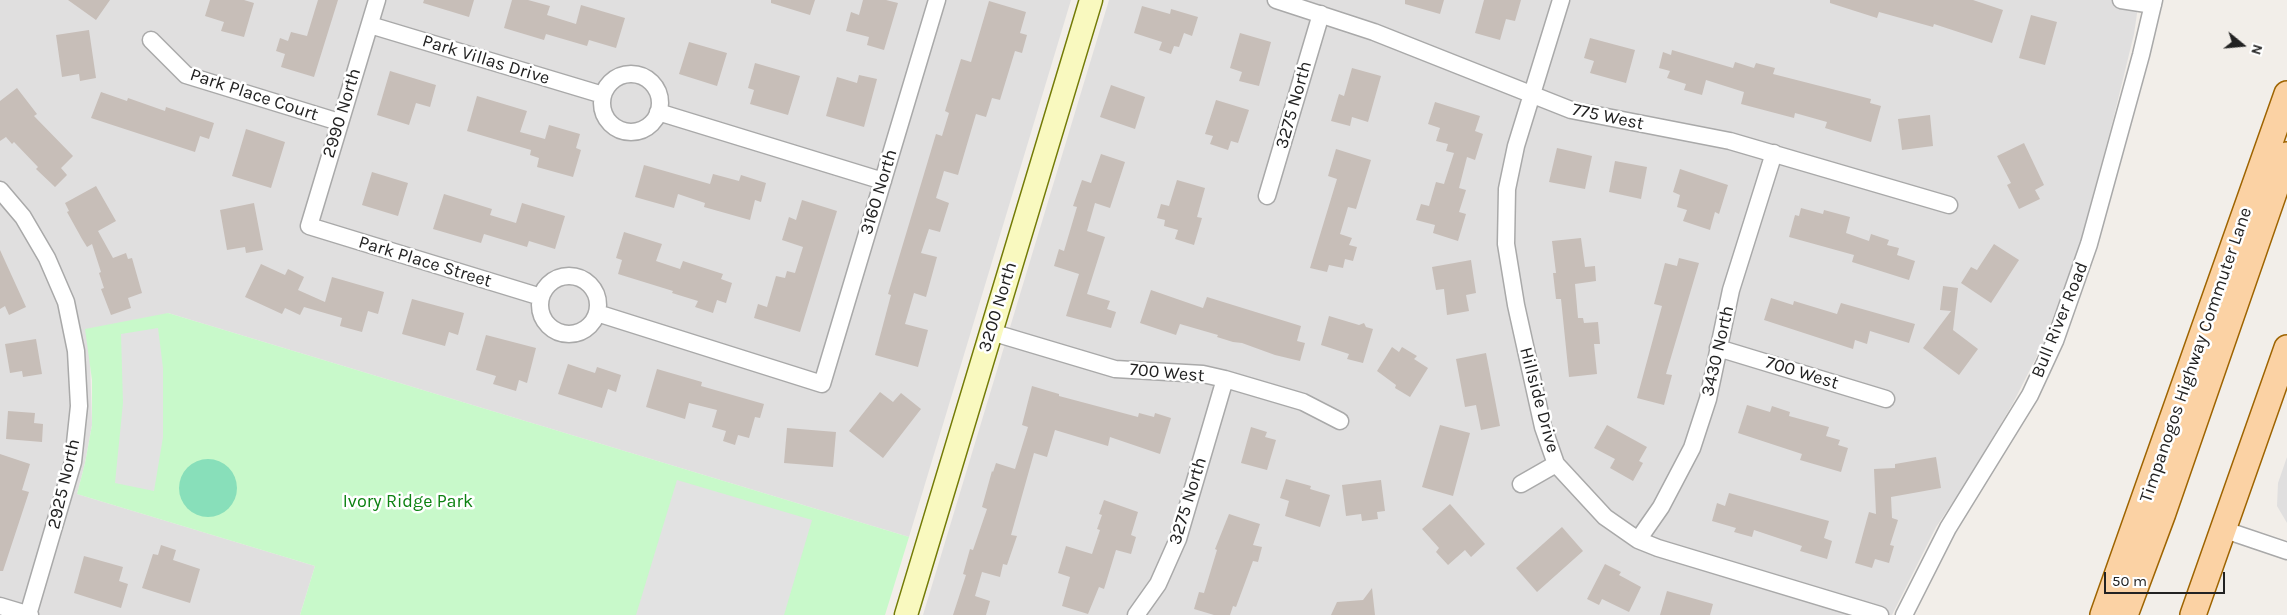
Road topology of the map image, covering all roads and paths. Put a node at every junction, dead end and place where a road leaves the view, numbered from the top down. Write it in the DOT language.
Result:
graph roads {
  1 [pos="377,0"];
  2 [pos="937,0"];
  3 [pos="1091,0"];
  4 [pos="1276,0"];
  5 [pos="1560,0"];
  6 [pos="2121,0"];
  7 [pos="2153,3"];
  8 [pos="1321,14"];
  9 [pos="370,24"];
  10 [pos="151,40"];
  11 [pos="2287,94"];
  12 [pos="603,95"];
  13 [pos="1531,95"];
  14 [pos="658,112"];
  15 [pos="340,122"];
  16 [pos="1774,152"];
  17 [pos="2287,155"];
  18 [pos="883,180"];
  19 [pos="0,190"];
  20 [pos="1267,196"];
  21 [pos="1948,206"];
  22 [pos="308,226"];
  23 [pos="541,297"];
  24 [pos="596,313"];
  25 [pos="991,332"];
  26 [pos="1718,348"];
  27 [pos="2287,348"];
  28 [pos="1225,380"];
  29 [pos="1886,399"];
  30 [pos="1340,421"];
  31 [pos="1556,464"];
  32 [pos="1521,484"];
  33 [pos="2225,530"];
  34 [pos="1638,540"];
  35 [pos="2287,550"];
  36 [pos="0,606"];
  37 [pos="29,615"];
  38 [pos="906,615"];
  39 [pos="1136,615"];
  40 [pos="1880,615"];
  41 [pos="1904,615"];
  42 [pos="2103,615"];
  43 [pos="2124,615"];
  44 [pos="2193,615"];
  1 -- 9 [label="street, 2990 North"];
  2 -- 18 [label="street, 3160 North"];
  3 -- 25 [label="street, 3200 North"];
  4 -- 8 [label="street, 775 West"];
  5 -- 13 [label="street, Hillside Drive"];
  6 -- 7 [label="street"];
  7 -- 41 [label="street, Bull River Road"];
  8 -- 13 [label="street, 775 West"];
  8 -- 20 [label="street, 3275 North"];
  9 -- 12 [label="street, Park Villas Drive"];
  9 -- 15 [label="street, 2990 North"];
  10 -- 15 [label="street, Park Place Court"];
  11 -- 42 [label="main road, Timpanogos Highway Commuter Lane"];
  12 -- 14 [label="street"];
  12 -- 14 [label="street"];
  13 -- 16 [label="street, 775 West"];
  13 -- 31 [label="street, Hillside Drive"];
  14 -- 18 [label="street"];
  15 -- 22 [label="street, 2990 North"];
  16 -- 21 [label="street, 775 West"];
  16 -- 26 [label="street, 3430 North"];
  17 -- 43 [label="main road, Timpanogos Highway Commuter Lane"];
  18 -- 24 [label="street, 3160 North"];
  19 -- 37 [label="street, 2925 North"];
  22 -- 23 [label="street, Park Place Street"];
  23 -- 24 [label="street"];
  23 -- 24 [label="street"];
  25 -- 28 [label="street, 700 West"];
  25 -- 38 [label="street, 3200 North"];
  26 -- 29 [label="street, 700 West"];
  26 -- 34 [label="street, 3430 North"];
  27 -- 33 [label="main road"];
  28 -- 30 [label="street, 700 West"];
  28 -- 39 [label="street, 3275 North"];
  31 -- 32 [label="street"];
  31 -- 34 [label="street, Hillside Drive"];
  33 -- 35 [label="street"];
  33 -- 44 [label="main road"];
  34 -- 40 [label="street, Hillside Drive"];
  36 -- 37 [label="street"];
}
